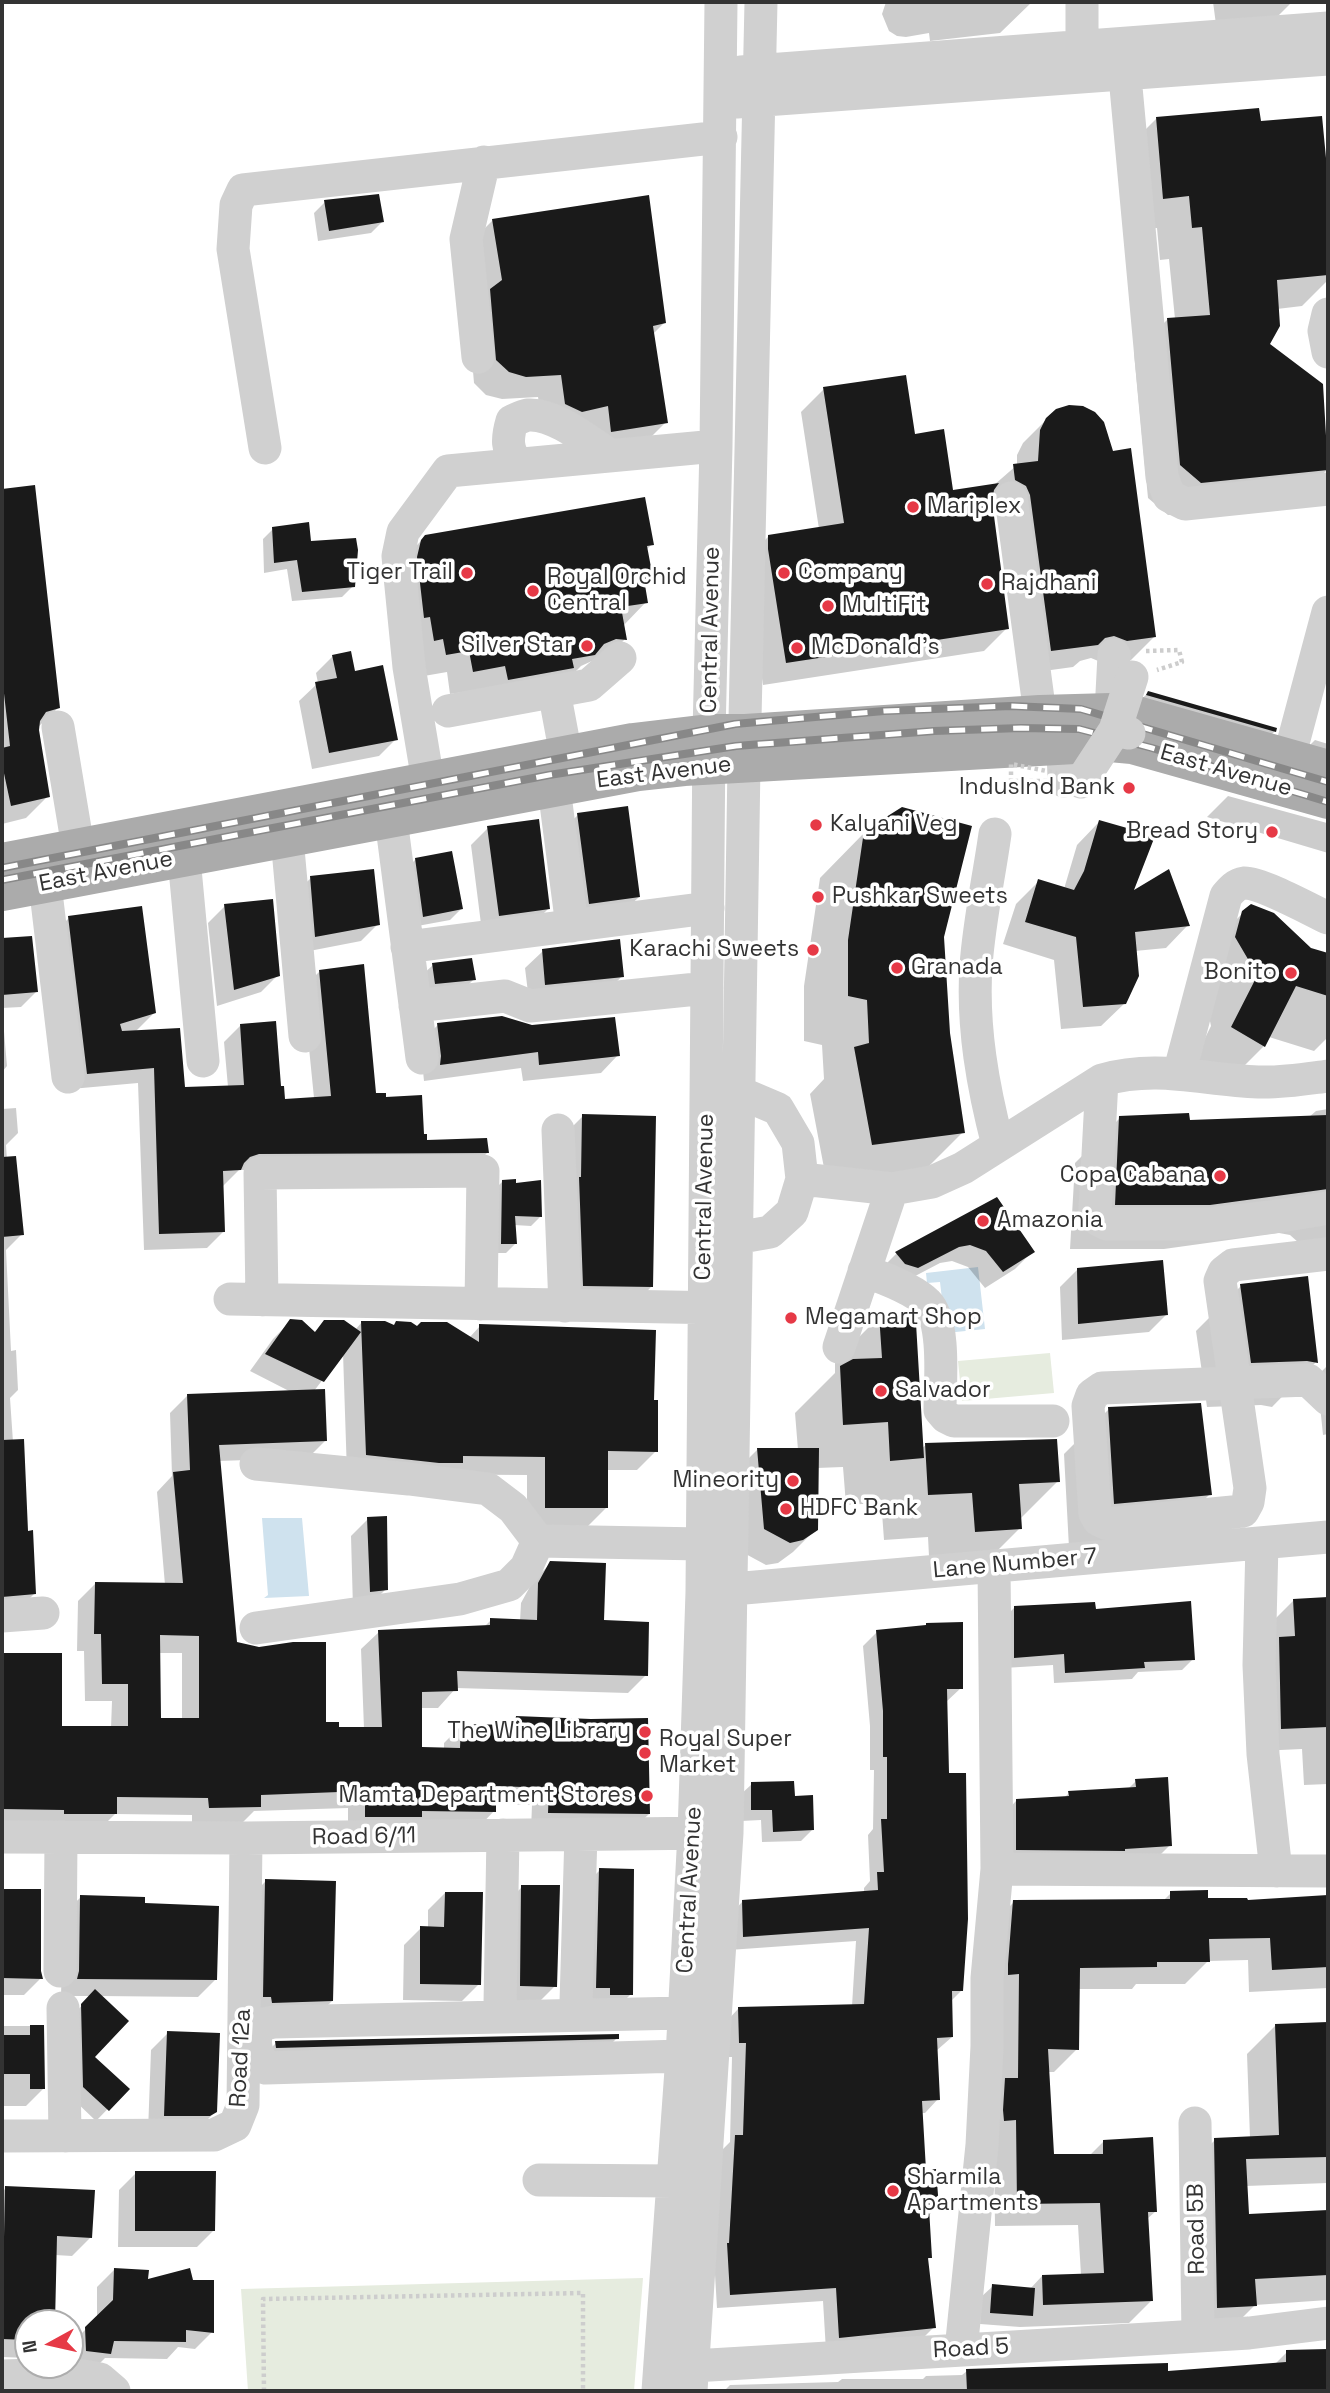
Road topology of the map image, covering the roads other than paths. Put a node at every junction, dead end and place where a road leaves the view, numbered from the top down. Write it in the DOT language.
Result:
graph roads {
  1 [pos="721,2"];
  2 [pos="761,2"];
  3 [pos="1083,2"];
  4 [pos="1328,28"];
  5 [pos="1123,58"];
  6 [pos="1328,59"];
  7 [pos="1082,62"];
  8 [pos="760,86"];
  9 [pos="719,88"];
  10 [pos="721,136"];
  11 [pos="484,162"];
  12 [pos="1328,314"];
  13 [pos="1328,352"];
  14 [pos="478,357"];
  15 [pos="716,446"];
  16 [pos="265,448"];
  17 [pos="609,455"];
  18 [pos="518,464"];
  19 [pos="1328,489"];
  20 [pos="1011,498"];
  21 [pos="1328,612"];
  22 [pos="620,658"];
  23 [pos="1116,669"];
  24 [pos="554,691"];
  25 [pos="448,711"];
  26 [pos="1040,714"];
  27 [pos="1119,725"];
  28 [pos="58,727"];
  29 [pos="727,749"];
  30 [pos="1289,758"];
  31 [pos="1328,769"];
  32 [pos="560,771"];
  33 [pos="1073,775"];
  34 [pos="428,781"];
  35 [pos="1328,800"];
  36 [pos="391,819"];
  37 [pos="995,834"];
  38 [pos="287,838"];
  39 [pos="78,847"];
  40 [pos="184,858"];
  41 [pos="2,862"];
  42 [pos="45,884"];
  43 [pos="2,892"];
  44 [pos="708,908"];
  45 [pos="1328,918"];
  46 [pos="572,926"];
  47 [pos="407,947"];
  48 [pos="707,988"];
  49 [pos="415,1006"];
  50 [pos="305,1036"];
  51 [pos="422,1058"];
  52 [pos="203,1061"];
  53 [pos="1180,1074"];
  54 [pos="1328,1076"];
  55 [pos="68,1077"];
  56 [pos="1102,1080"];
  57 [pos="738,1092"];
  58 [pos="558,1130"];
  59 [pos="998,1145"];
  60 [pos="802,1180"];
  61 [pos="892,1189"];
  62 [pos="1328,1208"];
  63 [pos="736,1238"];
  64 [pos="1328,1254"];
  65 [pos="863,1271"];
  66 [pos="481,1304"];
  67 [pos="565,1306"];
  68 [pos="719,1308"];
  69 [pos="839,1347"];
  70 [pos="1235,1384"];
  71 [pos="1328,1399"];
  72 [pos="1053,1421"];
  73 [pos="256,1464"];
  74 [pos="1328,1537"];
  75 [pos="538,1541"];
  76 [pos="1262,1543"];
  77 [pos="702,1544"];
  78 [pos="994,1566"];
  79 [pos="717,1591"];
  80 [pos="43,1614"];
  81 [pos="2,1616"];
  82 [pos="256,1628"];
  83 [pos="694,1833"];
  84 [pos="727,1833"];
  85 [pos="581,1834"];
  86 [pos="503,1835"];
  87 [pos="2,1837"];
  88 [pos="61,1837"];
  89 [pos="246,1838"];
  90 [pos="997,1869"];
  91 [pos="1276,1871"];
  92 [pos="1328,1871"];
  93 [pos="60,1970"];
  94 [pos="576,2002"];
  95 [pos="500,2004"];
  96 [pos="62,2008"];
  97 [pos="683,2013"];
  98 [pos="682,2056"];
  99 [pos="1195,2123"];
  100 [pos="2,2136"];
  101 [pos="65,2136"];
  102 [pos="539,2180"];
  103 [pos="674,2181"];
  104 [pos="1328,2323"];
  105 [pos="1198,2336"];
  106 [pos="961,2350"];
  107 [pos="2,2376"];
  108 [pos="692,2379"];
  109 [pos="107,2385"];
  110 [pos="658,2391"];
  1 -- 9 [label="street, Central Avenue"];
  2 -- 8 [label="street, Central Avenue"];
  3 -- 7 [label="street"];
  4 -- 5 [label="street"];
  5 -- 6 [label="street"];
  5 -- 7 [label="street"];
  5 -- 19 [label="street"];
  7 -- 8 [label="street"];
  8 -- 9 [label="street"];
  8 -- 29 [label="street, Central Avenue"];
  9 -- 10 [label="street, Central Avenue"];
  10 -- 11 [label="street"];
  10 -- 15 [label="street, Central Avenue"];
  11 -- 14 [label="street"];
  11 -- 16 [label="street"];
  12 -- 13 [label="street"];
  15 -- 17 [label="street"];
  15 -- 29 [label="street, Central Avenue"];
  17 -- 18 [label="street"];
  17 -- 18 [label="street"];
  18 -- 34 [label="street"];
  20 -- 26 [label="street"];
  21 -- 30 [label="street"];
  22 -- 24 [label="street"];
  23 -- 27 [label="street, bridge"];
  24 -- 25 [label="street"];
  24 -- 32 [label="street"];
  26 -- 27 [label="main road, East Avenue"];
  26 -- 29 [label="main road, East Avenue"];
  27 -- 30 [label="main road, East Avenue"];
  27 -- 33 [label="street, bridge"];
  28 -- 39 [label="street"];
  29 -- 32 [label="main road, East Avenue"];
  29 -- 33 [label="main road, East Avenue"];
  29 -- 44 [label="street, Central Avenue"];
  29 -- 57 [label="street, Central Avenue"];
  30 -- 31 [label="main road, East Avenue"];
  32 -- 34 [label="main road, East Avenue"];
  32 -- 36 [label="main road, East Avenue"];
  32 -- 46 [label="street"];
  33 -- 35 [label="main road, East Avenue"];
  34 -- 39 [label="main road, East Avenue"];
  36 -- 38 [label="main road, East Avenue"];
  36 -- 47 [label="street"];
  37 -- 59 [label="street"];
  38 -- 40 [label="main road, East Avenue"];
  38 -- 50 [label="street"];
  39 -- 41 [label="main road, East Avenue"];
  40 -- 42 [label="main road, East Avenue"];
  40 -- 52 [label="street"];
  42 -- 43 [label="main road, East Avenue"];
  42 -- 55 [label="street"];
  44 -- 46 [label="street"];
  44 -- 48 [label="street, Central Avenue"];
  45 -- 53 [label="street"];
  46 -- 47 [label="street"];
  47 -- 49 [label="street"];
  48 -- 49 [label="street"];
  48 -- 68 [label="street, Central Avenue"];
  49 -- 51 [label="street"];
  53 -- 54 [label="street"];
  53 -- 56 [label="street"];
  56 -- 59 [label="street"];
  56 -- 62 [label="street"];
  57 -- 60 [label="street"];
  57 -- 63 [label="street, Central Avenue"];
  58 -- 67 [label="street"];
  59 -- 61 [label="street"];
  60 -- 61 [label="street"];
  60 -- 63 [label="street"];
  61 -- 65 [label="street"];
  63 -- 68 [label="street, Central Avenue"];
  64 -- 70 [label="street"];
  65 -- 69 [label="street"];
  65 -- 72 [label="street"];
  66 -- 66 [label="street"];
  66 -- 67 [label="street"];
  67 -- 68 [label="street"];
  68 -- 77 [label="street, Central Avenue"];
  68 -- 79 [label="street, Central Avenue"];
  70 -- 70 [label="street"];
  70 -- 71 [label="street"];
  73 -- 75 [label="street"];
  74 -- 76 [label="street, Lane Number 7"];
  75 -- 77 [label="street"];
  75 -- 82 [label="street"];
  76 -- 78 [label="street, Lane Number 7"];
  76 -- 91 [label="street"];
  77 -- 79 [label="street, Central Avenue"];
  78 -- 79 [label="street, Lane Number 7"];
  78 -- 90 [label="street"];
  79 -- 83 [label="street, Central Avenue"];
  79 -- 84 [label="street, Central Avenue"];
  80 -- 81 [label="street"];
  83 -- 84 [label="street, Road 6/11"];
  83 -- 85 [label="street, Road 6/11"];
  83 -- 97 [label="street, Central Avenue"];
  84 -- 108 [label="street, Central Avenue"];
  85 -- 86 [label="street, Road 6/11"];
  85 -- 94 [label="street"];
  86 -- 89 [label="street, Road 6/11"];
  86 -- 95 [label="street"];
  87 -- 88 [label="street, Road 6/11"];
  88 -- 89 [label="street, Road 6/11"];
  88 -- 93 [label="street"];
  89 -- 101 [label="street, Road 12a"];
  90 -- 91 [label="street"];
  90 -- 106 [label="street"];
  91 -- 92 [label="street"];
  96 -- 101 [label="street"];
  97 -- 98 [label="street, Central Avenue"];
  97 -- 98 [label="street"];
  98 -- 103 [label="street, Central Avenue"];
  99 -- 105 [label="street, Road 5B"];
  100 -- 101 [label="street, Road 12a"];
  102 -- 103 [label="street"];
  103 -- 110 [label="street, Central Avenue"];
  104 -- 105 [label="street, Road 5"];
  105 -- 106 [label="street, Road 5"];
  106 -- 108 [label="street, Road 5"];
  107 -- 109 [label="street"];
}
